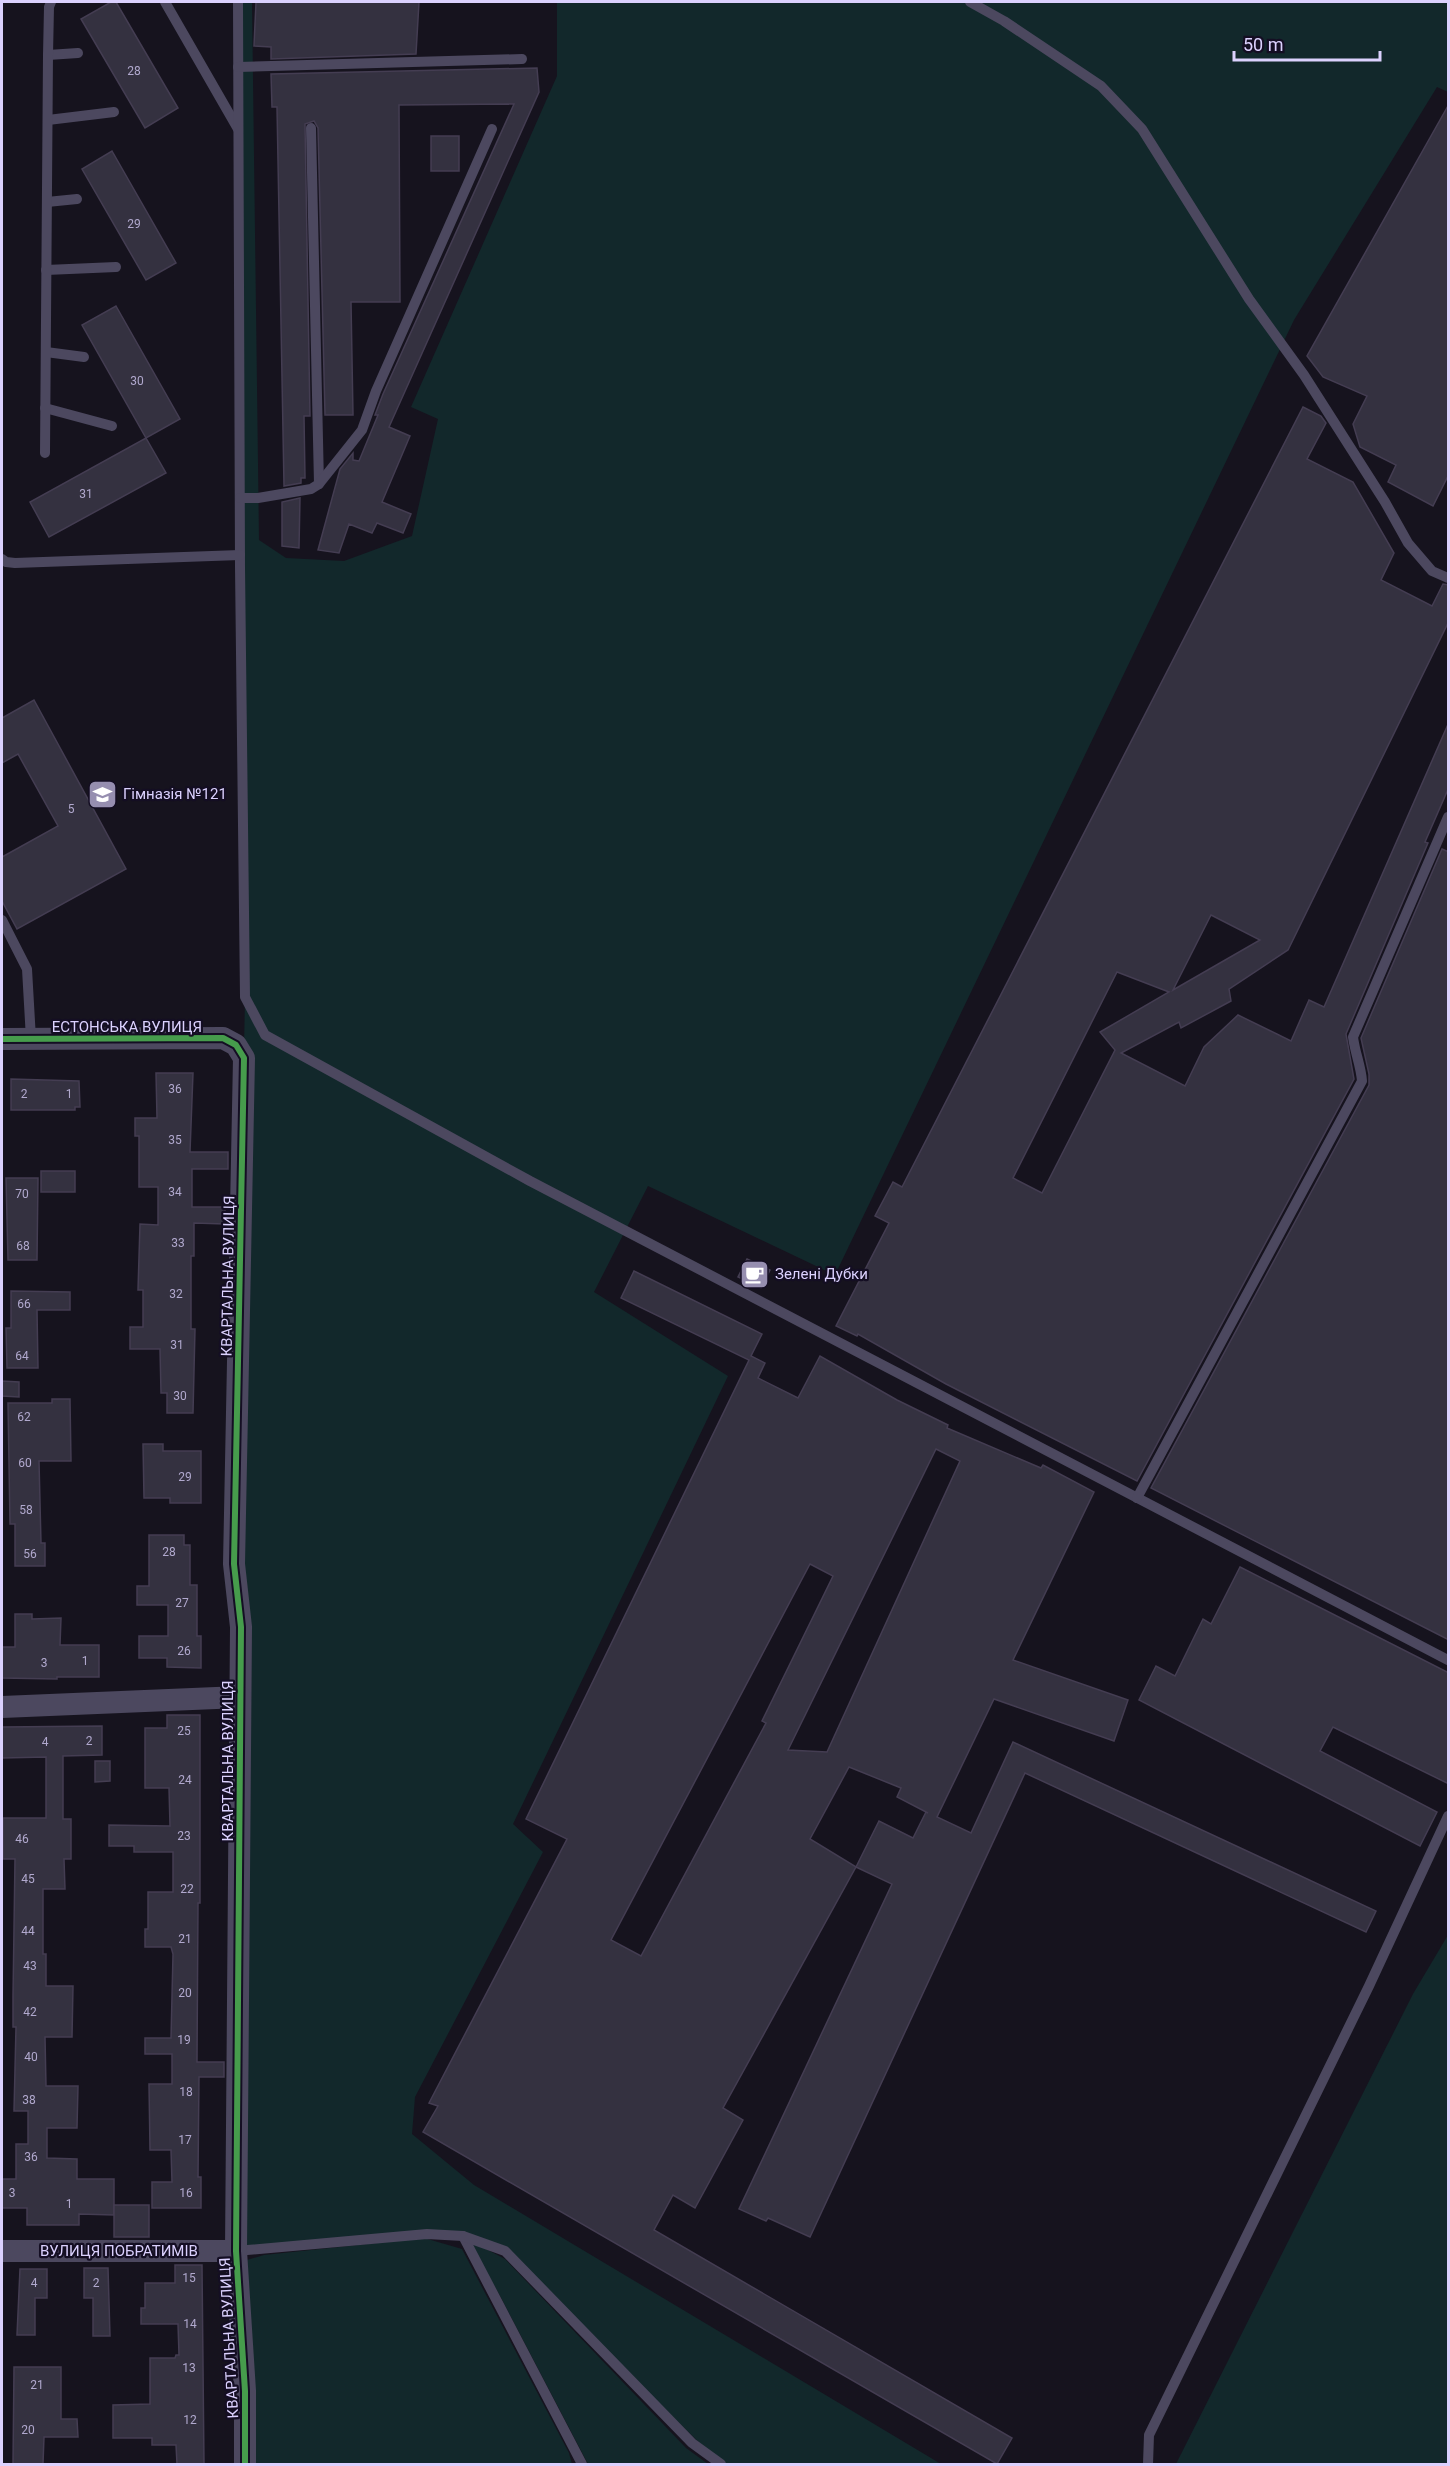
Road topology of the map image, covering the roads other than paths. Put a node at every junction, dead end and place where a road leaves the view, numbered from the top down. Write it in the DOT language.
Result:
graph roads {
  1 [pos="51,2"];
  2 [pos="165,2"];
  3 [pos="238,2"];
  4 [pos="970,2"];
  5 [pos="78,53"];
  6 [pos="48,55"];
  7 [pos="522,59"];
  8 [pos="238,67"];
  9 [pos="114,112"];
  10 [pos="48,120"];
  11 [pos="310,128"];
  12 [pos="492,129"];
  13 [pos="239,131"];
  14 [pos="77,199"];
  15 [pos="47,202"];
  16 [pos="116,267"];
  17 [pos="46,270"];
  18 [pos="46,352"];
  19 [pos="84,357"];
  20 [pos="45,408"];
  21 [pos="112,426"];
  22 [pos="45,453"];
  23 [pos="319,484"];
  24 [pos="240,498"];
  25 [pos="240,555"];
  26 [pos="2,559"];
  27 [pos="1449,578"];
  28 [pos="1449,818"];
  29 [pos="2,920"];
  30 [pos="2,1039"];
  31 [pos="30,1039"];
  32 [pos="244,1058"];
  33 [pos="1137,1498"];
  34 [pos="1449,1660"];
  35 [pos="240,1697"];
  36 [pos="2,1707"];
  37 [pos="1449,1816"];
  38 [pos="463,2236"];
  39 [pos="2,2251"];
  40 [pos="236,2251"];
  41 [pos="245,2464"];
  42 [pos="582,2464"];
  43 [pos="721,2464"];
  44 [pos="1148,2464"];
  1 -- 6 [label="lane"];
  2 -- 13 [label="lane"];
  3 -- 8 [label="lane"];
  4 -- 27 [label="lane"];
  5 -- 6 [label="lane"];
  6 -- 10 [label="lane"];
  7 -- 8 [label="lane"];
  8 -- 13 [label="lane"];
  9 -- 10 [label="lane"];
  10 -- 15 [label="lane"];
  11 -- 23 [label="lane"];
  12 -- 23 [label="lane"];
  13 -- 24 [label="lane"];
  14 -- 15 [label="lane"];
  15 -- 17 [label="lane"];
  16 -- 17 [label="lane"];
  17 -- 18 [label="lane"];
  18 -- 19 [label="lane"];
  18 -- 20 [label="lane"];
  20 -- 21 [label="lane"];
  20 -- 22 [label="lane"];
  23 -- 24 [label="lane"];
  24 -- 25 [label="lane"];
  25 -- 26 [label="lane"];
  25 -- 33 [label="lane"];
  28 -- 33 [label="lane"];
  29 -- 31 [label="lane"];
  30 -- 31 [label="street, ЕСТОНСЬКА ВУЛИЦЯ"];
  31 -- 32 [label="street, ЕСТОНСЬКА ВУЛИЦЯ"];
  32 -- 35 [label="street, КВАРТАЛЬНА ВУЛИЦЯ"];
  33 -- 34 [label="lane"];
  35 -- 36 [label="street"];
  35 -- 40 [label="street, КВАРТАЛЬНА ВУЛИЦЯ"];
  37 -- 44 [label="lane"];
  38 -- 40 [label="lane"];
  38 -- 42 [label="lane"];
  38 -- 43 [label="lane"];
  39 -- 40 [label="street, ВУЛИЦЯ ПОБРАТИМІВ"];
  40 -- 41 [label="street, КВАРТАЛЬНА ВУЛИЦЯ"];
}
